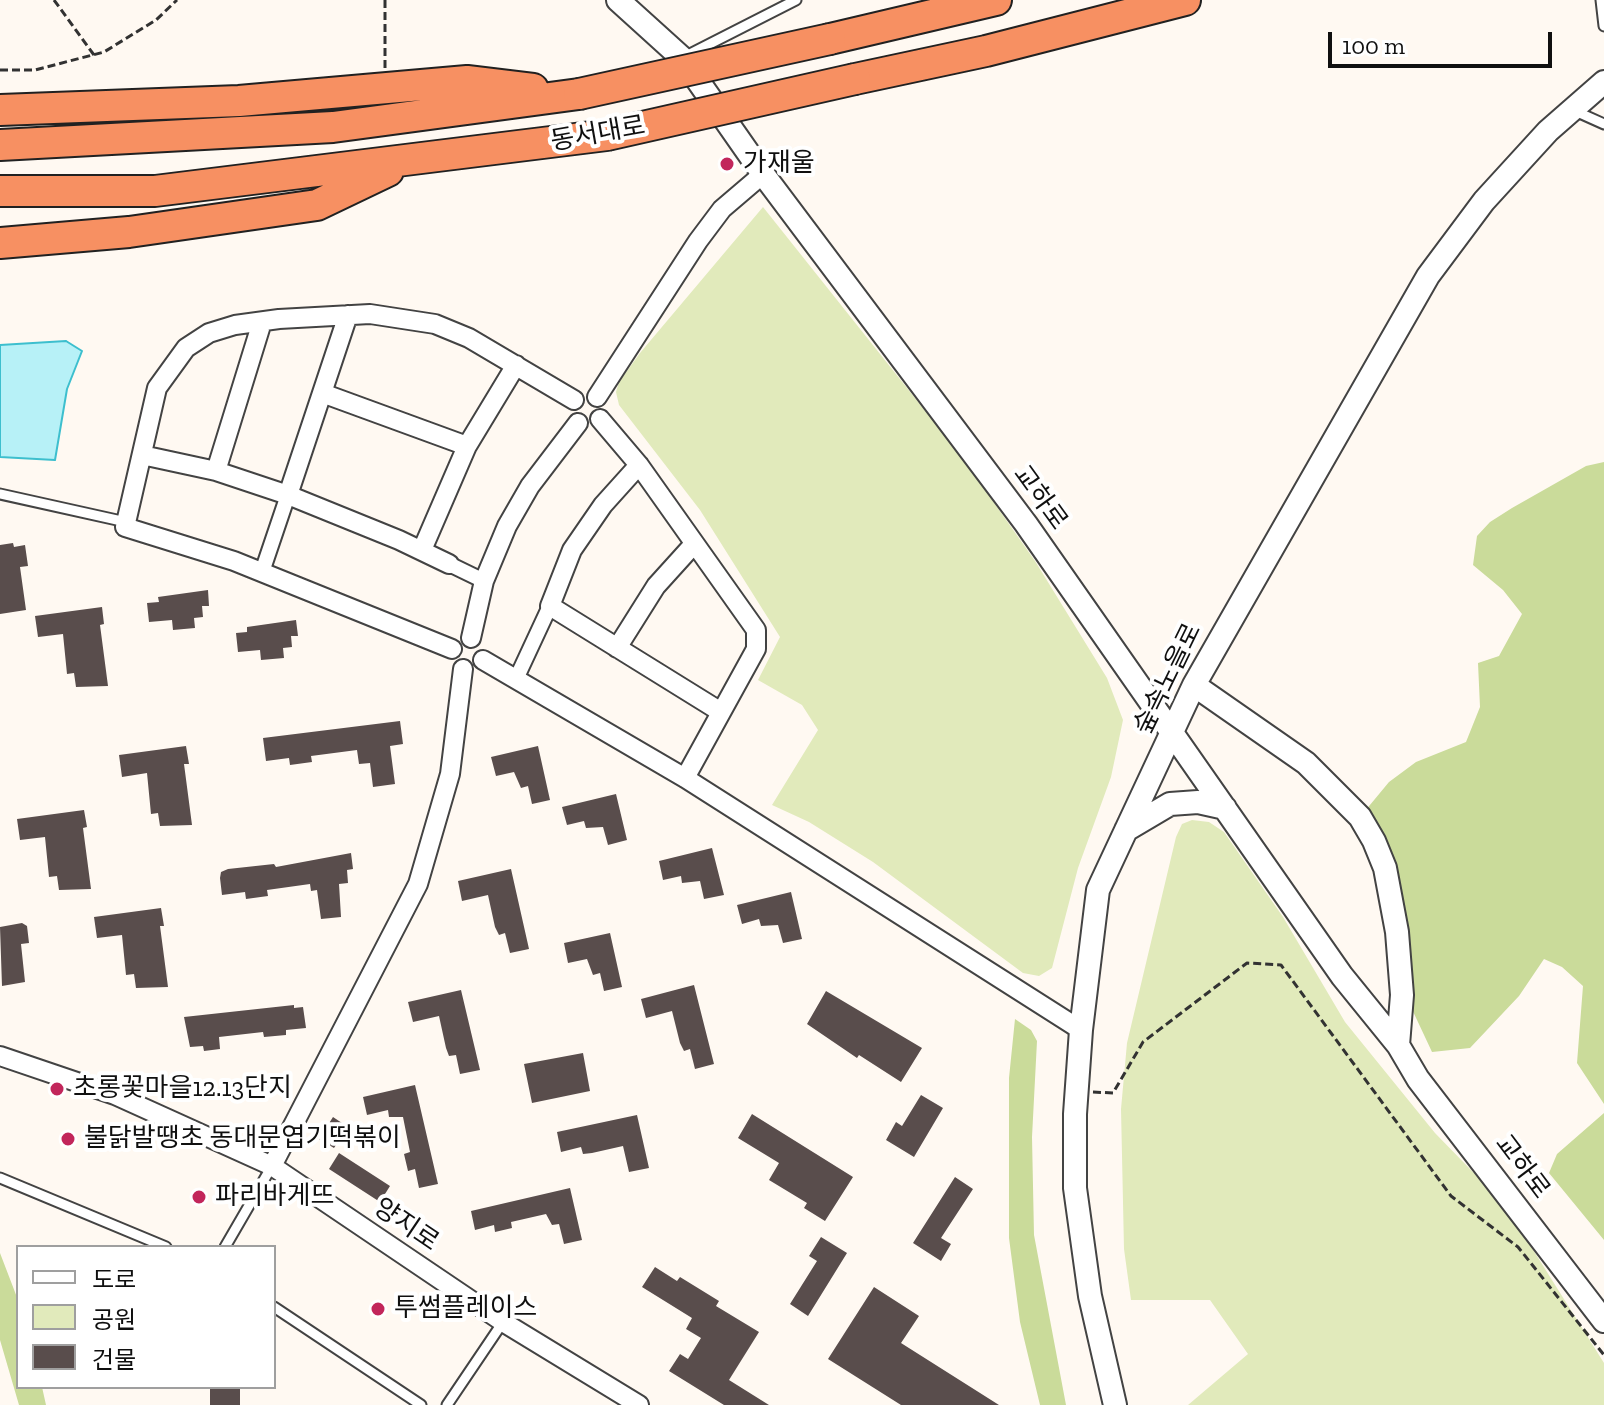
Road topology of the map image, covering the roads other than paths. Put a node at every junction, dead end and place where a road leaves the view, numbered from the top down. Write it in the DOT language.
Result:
graph roads {
  1 [pos="618,0"];
  2 [pos="796,0"];
  3 [pos="996,0"];
  4 [pos="1185,0"];
  5 [pos="1601,0"];
  6 [pos="1604,26"];
  7 [pos="682,58"];
  8 [pos="1604,82"];
  9 [pos="579,94"];
  10 [pos="0,96"];
  11 [pos="122,104"];
  12 [pos="0,110"];
  13 [pos="1572,110"];
  14 [pos="1604,124"];
  15 [pos="0,145"];
  16 [pos="414,159"];
  17 [pos="763,174"];
  18 [pos="0,191"];
  19 [pos="0,243"];
  20 [pos="348,315"];
  21 [pos="262,322"];
  22 [pos="516,365"];
  23 [pos="322,393"];
  24 [pos="597,397"];
  25 [pos="574,400"];
  26 [pos="600,419"];
  27 [pos="578,423"];
  28 [pos="467,446"];
  29 [pos="142,455"];
  30 [pos="639,465"];
  31 [pos="216,471"];
  32 [pos="0,494"];
  33 [pos="288,495"];
  34 [pos="126,522"];
  35 [pos="694,544"];
  36 [pos="422,550"];
  37 [pos="449,564"];
  38 [pos="262,572"];
  39 [pos="484,581"];
  40 [pos="550,606"];
  41 [pos="471,638"];
  42 [pos="617,648"];
  43 [pos="452,649"];
  44 [pos="483,660"];
  45 [pos="463,669"];
  46 [pos="517,677"];
  47 [pos="1194,685"];
  48 [pos="721,712"];
  49 [pos="1173,733"];
  50 [pos="685,778"];
  51 [pos="1225,808"];
  52 [pos="1126,830"];
  53 [pos="1081,1030"];
  54 [pos="1398,1045"];
  55 [pos="0,1056"];
  56 [pos="272,1166"];
  57 [pos="0,1178"];
  58 [pos="161,1245"];
  59 [pos="226,1245"];
  60 [pos="276,1308"];
  61 [pos="1604,1321"];
  62 [pos="503,1322"];
  63 [pos="421,1405"];
  64 [pos="447,1405"];
  65 [pos="639,1405"];
  66 [pos="1115,1405"];
  1 -- 7 [label="street, 교하로"];
  2 -- 7 [label="lane"];
  3 -- 9 [label="highway, 동서대로, bridge"];
  4 -- 16 [label="highway, 동서대로, bridge"];
  5 -- 6 [label="lane"];
  7 -- 17 [label="street, 교하로"];
  8 -- 13 [label="street, 숲속노을로"];
  9 -- 11 [label="highway"];
  9 -- 15 [label="highway, 동서대로"];
  10 -- 11 [label="highway"];
  11 -- 12 [label="highway"];
  13 -- 14 [label="lane"];
  13 -- 47 [label="street, 숲속노을로"];
  16 -- 18 [label="highway, 동서대로"];
  16 -- 19 [label="highway"];
  17 -- 24 [label="street"];
  17 -- 49 [label="street, 교하로"];
  20 -- 21 [label="street"];
  20 -- 22 [label="street"];
  20 -- 23 [label="street"];
  21 -- 29 [label="street"];
  21 -- 31 [label="street"];
  22 -- 25 [label="street"];
  22 -- 28 [label="street"];
  23 -- 28 [label="street"];
  23 -- 33 [label="street"];
  24 -- 25 [label="street"];
  24 -- 26 [label="street"];
  25 -- 27 [label="street"];
  26 -- 27 [label="street"];
  26 -- 30 [label="street"];
  27 -- 39 [label="street"];
  28 -- 36 [label="street"];
  29 -- 31 [label="street"];
  29 -- 34 [label="street"];
  30 -- 35 [label="street"];
  30 -- 40 [label="street"];
  31 -- 33 [label="street"];
  32 -- 34 [label="lane"];
  33 -- 36 [label="street"];
  33 -- 38 [label="street"];
  34 -- 38 [label="street"];
  35 -- 42 [label="street"];
  35 -- 48 [label="street"];
  36 -- 37 [label="street"];
  37 -- 39 [label="street"];
  38 -- 43 [label="street"];
  39 -- 41 [label="street"];
  40 -- 42 [label="street"];
  40 -- 46 [label="street"];
  41 -- 43 [label="street"];
  41 -- 44 [label="street"];
  42 -- 48 [label="street"];
  43 -- 45 [label="street"];
  44 -- 45 [label="street"];
  44 -- 46 [label="street"];
  45 -- 56 [label="street"];
  46 -- 50 [label="street"];
  47 -- 49 [label="street, 숲속노을로"];
  47 -- 54 [label="street"];
  48 -- 50 [label="street"];
  49 -- 51 [label="street, 교하로"];
  49 -- 52 [label="street, 숲속노을로"];
  50 -- 53 [label="street"];
  51 -- 52 [label="street"];
  51 -- 54 [label="street, 교하로"];
  52 -- 53 [label="street, 숲속노을로"];
  53 -- 66 [label="street, 숲속노을로"];
  54 -- 61 [label="street, 교하로"];
  55 -- 56 [label="street, 양지로"];
  56 -- 59 [label="lane"];
  56 -- 62 [label="street, 양지로"];
  57 -- 58 [label="lane"];
  60 -- 63 [label="lane"];
  62 -- 64 [label="lane"];
  62 -- 65 [label="street, 양지로"];
}
